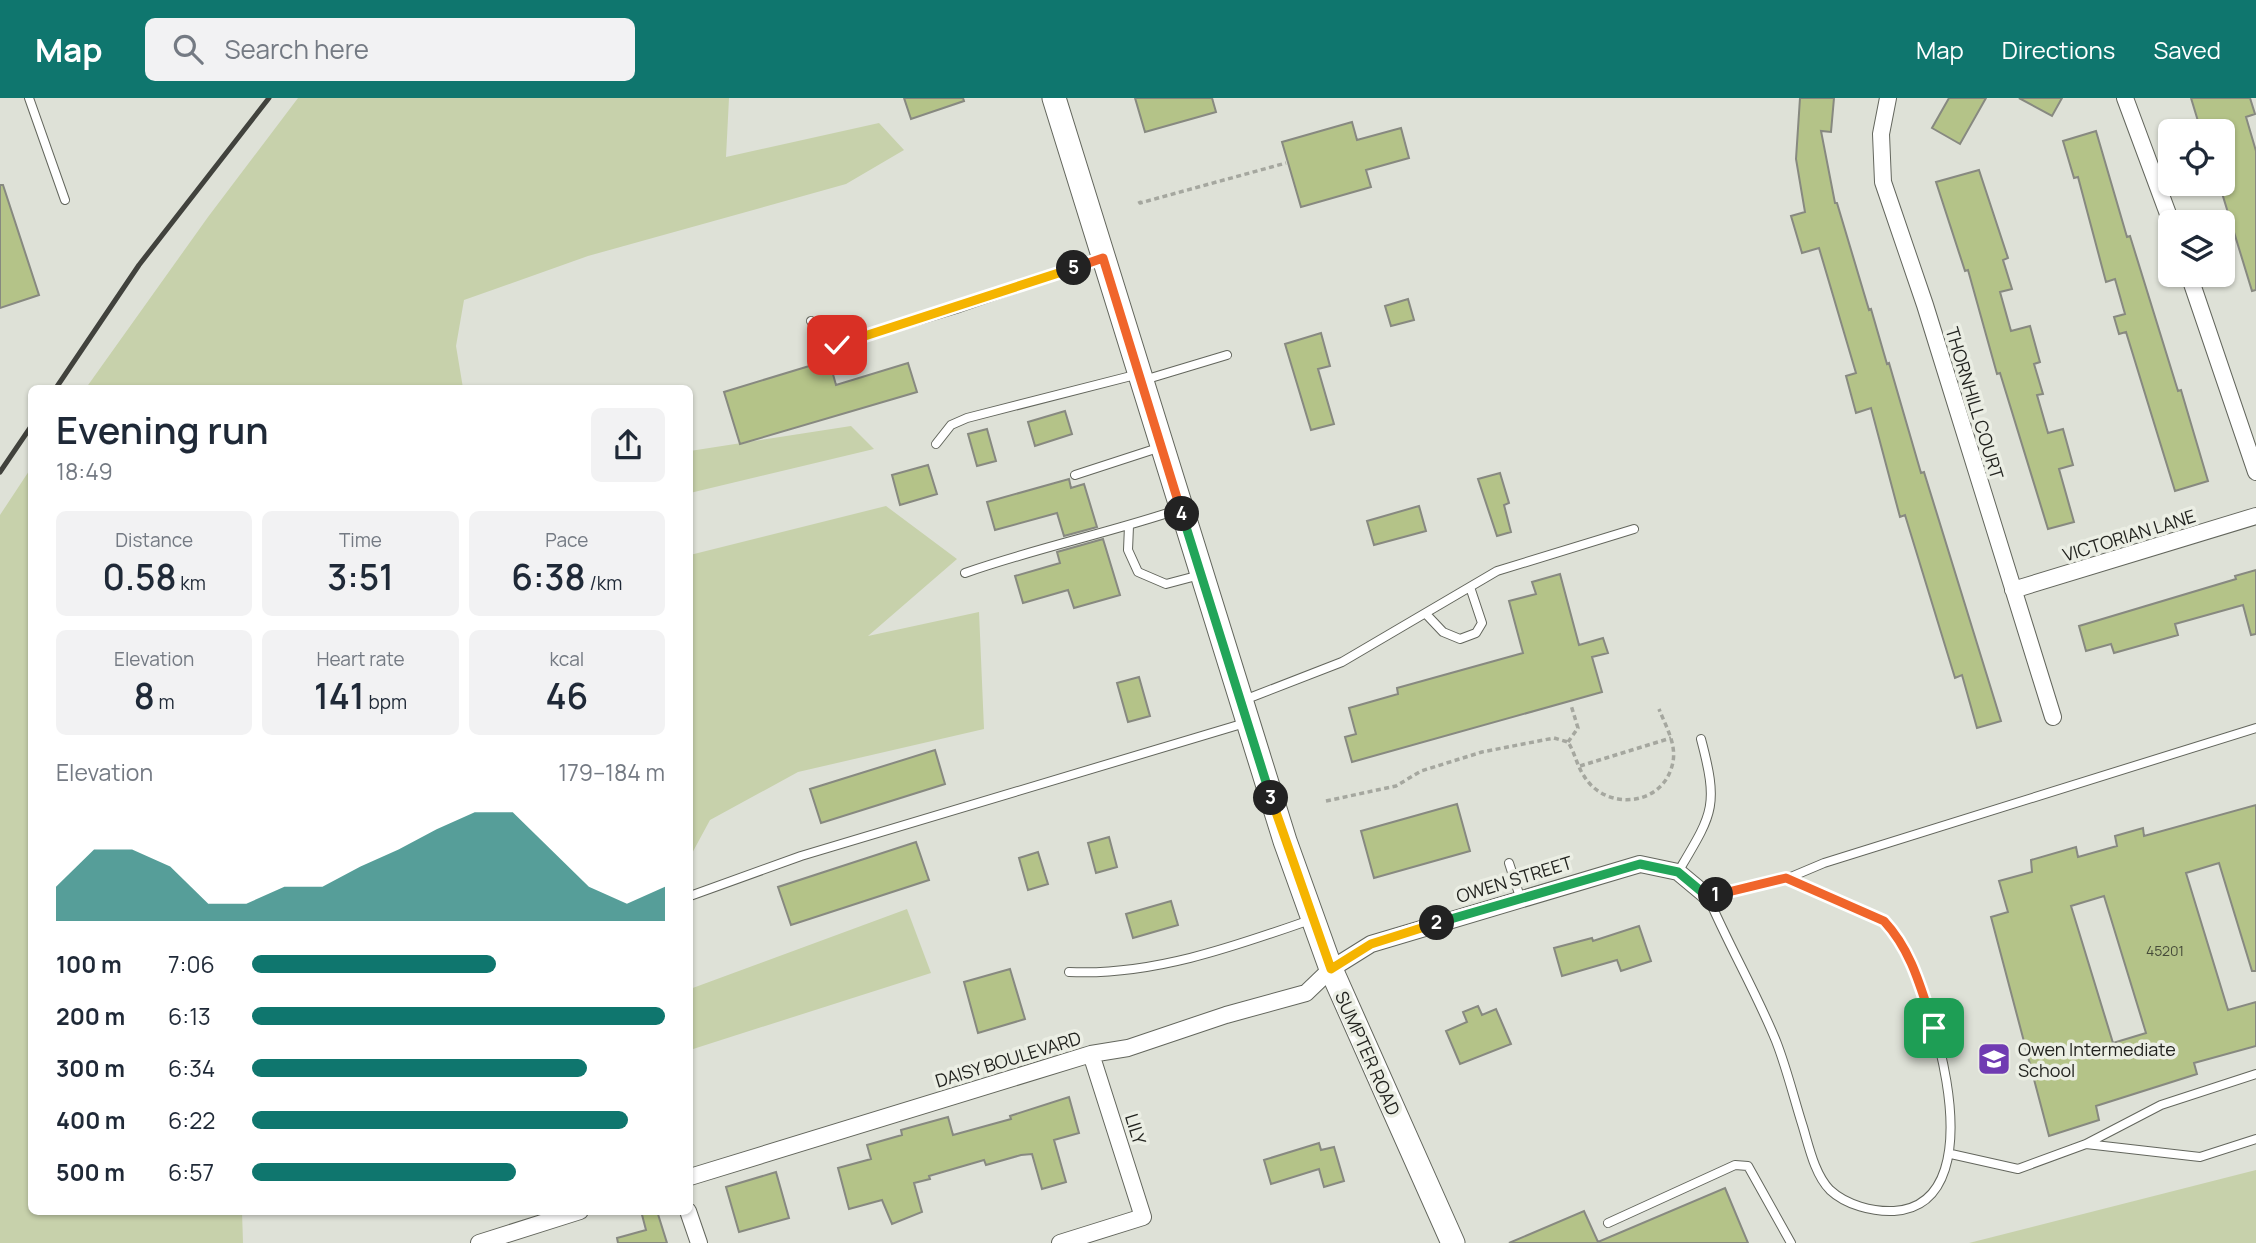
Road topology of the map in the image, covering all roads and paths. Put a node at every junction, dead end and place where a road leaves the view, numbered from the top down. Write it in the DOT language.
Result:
graph roads {
  1 [pos="29,98"];
  2 [pos="1054,98"];
  3 [pos="1888,98"];
  4 [pos="2125,98"];
  5 [pos="1286,163"];
  6 [pos="65,200"];
  7 [pos="1139,201"];
  8 [pos="2167,210"];
  9 [pos="1103,258"];
  10 [pos="2193,287"];
  11 [pos="811,321"];
  12 [pos="1227,355"];
  13 [pos="1140,377"];
  14 [pos="936,444"];
  15 [pos="1161,447"];
  16 [pos="2256,472"];
  17 [pos="1075,475"];
  18 [pos="1180,509"];
  19 [pos="2256,516"];
  20 [pos="1129,526"];
  21 [pos="1634,529"];
  22 [pos="965,573"];
  23 [pos="1200,575"];
  24 [pos="1470,587"];
  25 [pos="2013,590"];
  26 [pos="1426,614"];
  27 [pos="1572,705"];
  28 [pos="1659,709"];
  29 [pos="1243,712"];
  30 [pos="2053,717"];
  31 [pos="2256,728"];
  32 [pos="1671,738"];
  33 [pos="1701,740"];
  34 [pos="1568,742"];
  35 [pos="1580,766"];
  36 [pos="1326,801"];
  37 [pos="1509,863"];
  38 [pos="1678,872"];
  39 [pos="1786,878"];
  40 [pos="693,895"];
  41 [pos="1520,897"];
  42 [pos="1708,897"];
  43 [pos="1313,919"];
  44 [pos="1331,969"];
  45 [pos="1069,972"];
  46 [pos="1091,1054"];
  47 [pos="2256,1074"];
  48 [pos="2256,1139"];
  49 [pos="2086,1144"];
  50 [pos="1951,1154"];
  51 [pos="693,1176"];
  52 [pos="567,1215"];
  53 [pos="689,1215"];
  54 [pos="1608,1223"];
  55 [pos="479,1243"];
  56 [pos="699,1243"];
  57 [pos="1060,1243"];
  58 [pos="1453,1243"];
  59 [pos="1791,1243"];
  1 -- 6 [label="lane"];
  2 -- 9 [label="street, SUMPTER ROAD"];
  3 -- 25 [label="street, THORNHILL COURT"];
  4 -- 8 [label="street"];
  5 -- 7 [label="path"];
  9 -- 11 [label="lane"];
  9 -- 13 [label="street, SUMPTER ROAD"];
  10 -- 16 [label="street"];
  12 -- 13 [label="lane"];
  13 -- 14 [label="lane"];
  13 -- 15 [label="street, SUMPTER ROAD"];
  15 -- 17 [label="lane"];
  15 -- 18 [label="street, SUMPTER ROAD"];
  18 -- 20 [label="lane"];
  18 -- 23 [label="street, SUMPTER ROAD"];
  19 -- 25 [label="street, VICTORIAN LANE"];
  20 -- 22 [label="lane"];
  20 -- 23 [label="lane"];
  21 -- 24 [label="lane"];
  23 -- 29 [label="street, SUMPTER ROAD"];
  24 -- 26 [label="lane"];
  24 -- 26 [label="lane"];
  25 -- 30 [label="street, THORNHILL COURT"];
  26 -- 29 [label="lane"];
  27 -- 34 [label="path"];
  28 -- 32 [label="path"];
  29 -- 40 [label="lane"];
  29 -- 43 [label="street, SUMPTER ROAD"];
  31 -- 39 [label="lane"];
  32 -- 35 [label="path"];
  32 -- 35 [label="path"];
  33 -- 38 [label="lane"];
  34 -- 35 [label="path"];
  34 -- 36 [label="path"];
  37 -- 41 [label="lane"];
  38 -- 41 [label="street, OWEN STREET"];
  38 -- 42 [label="street, OWEN STREET"];
  39 -- 42 [label="lane"];
  39 -- 50 [label="lane"];
  41 -- 44 [label="street, OWEN STREET"];
  42 -- 50 [label="lane"];
  43 -- 44 [label="street, SUMPTER ROAD"];
  43 -- 45 [label="lane"];
  44 -- 46 [label="street, DAISY BOULEVARD"];
  44 -- 58 [label="street, SUMPTER ROAD"];
  46 -- 51 [label="street, DAISY BOULEVARD"];
  46 -- 57 [label="street, LILY"];
  47 -- 49 [label="lane"];
  48 -- 49 [label="lane"];
  49 -- 50 [label="lane"];
  52 -- 55 [label="street"];
  53 -- 56 [label="street"];
  54 -- 59 [label="lane"];
}
